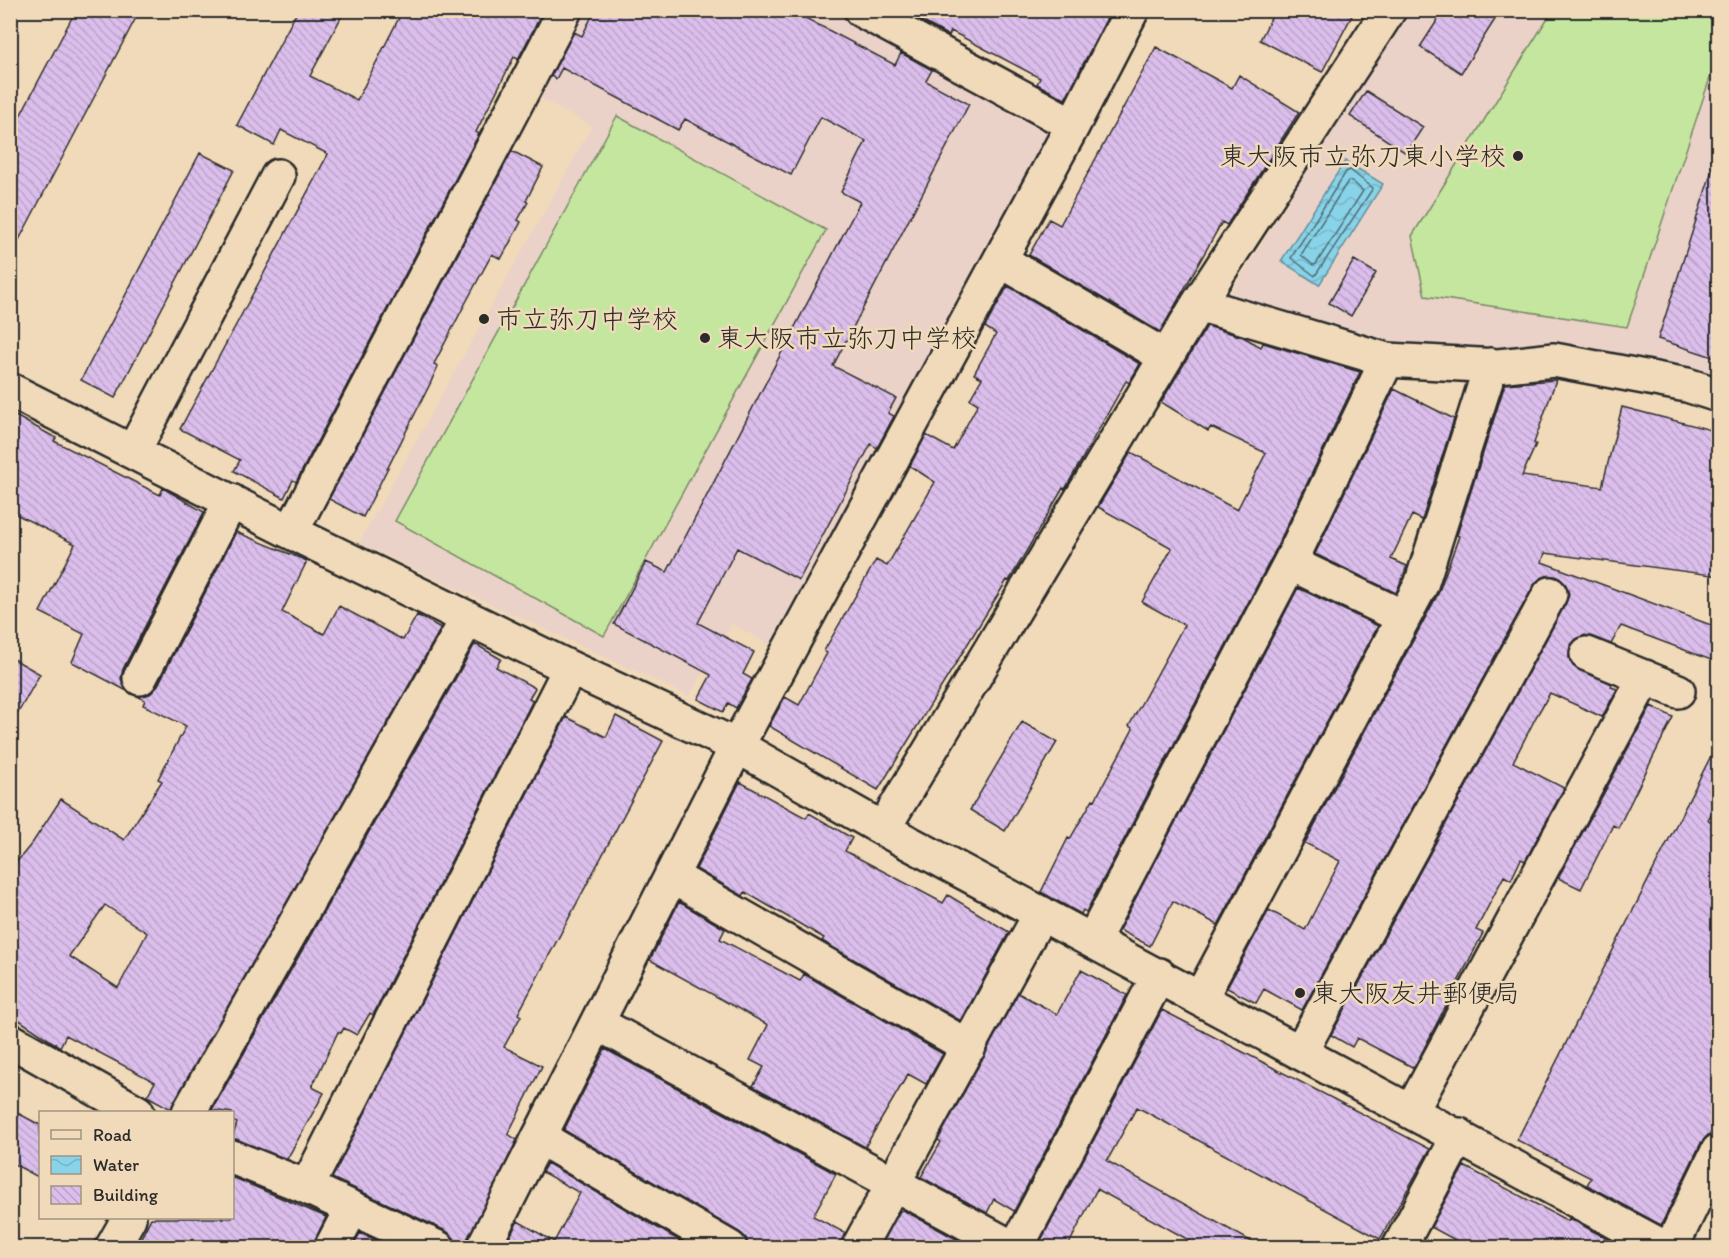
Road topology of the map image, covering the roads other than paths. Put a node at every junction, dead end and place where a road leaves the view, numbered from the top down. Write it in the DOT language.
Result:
graph roads {
  1 [pos="1132,10"];
  2 [pos="1389,10"];
  3 [pos="560,12"];
  4 [pos="880,15"];
  5 [pos="1073,125"];
  6 [pos="278,176"];
  7 [pos="1000,261"];
  8 [pos="1198,304"];
  9 [pos="1167,357"];
  10 [pos="1388,360"];
  11 [pos="1491,365"];
  12 [pos="10,390"];
  13 [pos="1719,395"];
  14 [pos="134,452"];
  15 [pos="231,501"];
  16 [pos="291,532"];
  17 [pos="1290,564"];
  18 [pos="1550,594"];
  19 [pos="1403,617"];
  20 [pos="468,618"];
  21 [pos="1587,654"];
  22 [pos="570,668"];
  23 [pos="1645,677"];
  24 [pos="140,678"];
  25 [pos="1678,691"];
  26 [pos="737,746"];
  27 [pos="883,829"];
  28 [pos="672,876"];
  29 [pos="1041,913"];
  30 [pos="1093,940"];
  31 [pos="1159,975"];
  32 [pos="1201,997"];
  33 [pos="597,1023"];
  34 [pos="10,1040"];
  35 [pos="969,1047"];
  36 [pos="1302,1051"];
  37 [pos="1413,1110"];
  38 [pos="134,1111"];
  39 [pos="190,1111"];
  40 [pos="1459,1135"];
  41 [pos="539,1137"];
  42 [pos="1719,1151"];
  43 [pos="234,1158"];
  44 [pos="894,1185"];
  45 [pos="307,1187"];
  46 [pos="352,1208"];
  47 [pos="128,1219"];
  48 [pos="112,1248"];
  49 [pos="331,1248"];
  50 [pos="438,1248"];
  51 [pos="483,1248"];
  52 [pos="730,1248"];
  53 [pos="858,1248"];
  54 [pos="1015,1248"];
  55 [pos="1399,1248"];
  56 [pos="1665,1248"];
  57 [pos="1671,1248"];
  1 -- 5 [label="street"];
  2 -- 8 [label="street"];
  3 -- 16 [label="street"];
  4 -- 5 [label="street"];
  5 -- 7 [label="street"];
  6 -- 14 [label="street"];
  7 -- 9 [label="street"];
  7 -- 26 [label="street"];
  8 -- 9 [label="street"];
  8 -- 10 [label="street"];
  9 -- 27 [label="street"];
  10 -- 11 [label="street"];
  10 -- 17 [label="street"];
  11 -- 13 [label="street"];
  11 -- 19 [label="street"];
  12 -- 14 [label="street"];
  14 -- 15 [label="street"];
  15 -- 16 [label="street"];
  15 -- 24 [label="street"];
  16 -- 20 [label="street"];
  17 -- 19 [label="street"];
  17 -- 30 [label="street"];
  18 -- 36 [label="street"];
  19 -- 32 [label="street"];
  20 -- 22 [label="street"];
  20 -- 39 [label="street"];
  21 -- 23 [label="street"];
  22 -- 26 [label="street"];
  22 -- 45 [label="street"];
  23 -- 25 [label="street"];
  23 -- 37 [label="street"];
  26 -- 27 [label="street"];
  26 -- 28 [label="street"];
  27 -- 29 [label="street"];
  28 -- 33 [label="street"];
  28 -- 35 [label="street"];
  29 -- 30 [label="street"];
  29 -- 35 [label="street"];
  30 -- 31 [label="street"];
  31 -- 32 [label="street"];
  31 -- 54 [label="street"];
  32 -- 36 [label="street"];
  33 -- 41 [label="street"];
  33 -- 44 [label="street"];
  34 -- 38 [label="street"];
  35 -- 44 [label="street"];
  36 -- 37 [label="street"];
  37 -- 40 [label="street"];
  40 -- 55 [label="street"];
  40 -- 56 [label="street"];
  41 -- 51 [label="street"];
  41 -- 52 [label="street"];
  42 -- 57 [label="street"];
  43 -- 45 [label="street"];
  44 -- 53 [label="street"];
  44 -- 54 [label="street"];
  45 -- 46 [label="street"];
  46 -- 49 [label="street"];
  46 -- 50 [label="street"];
  47 -- 48 [label="street"];
}
